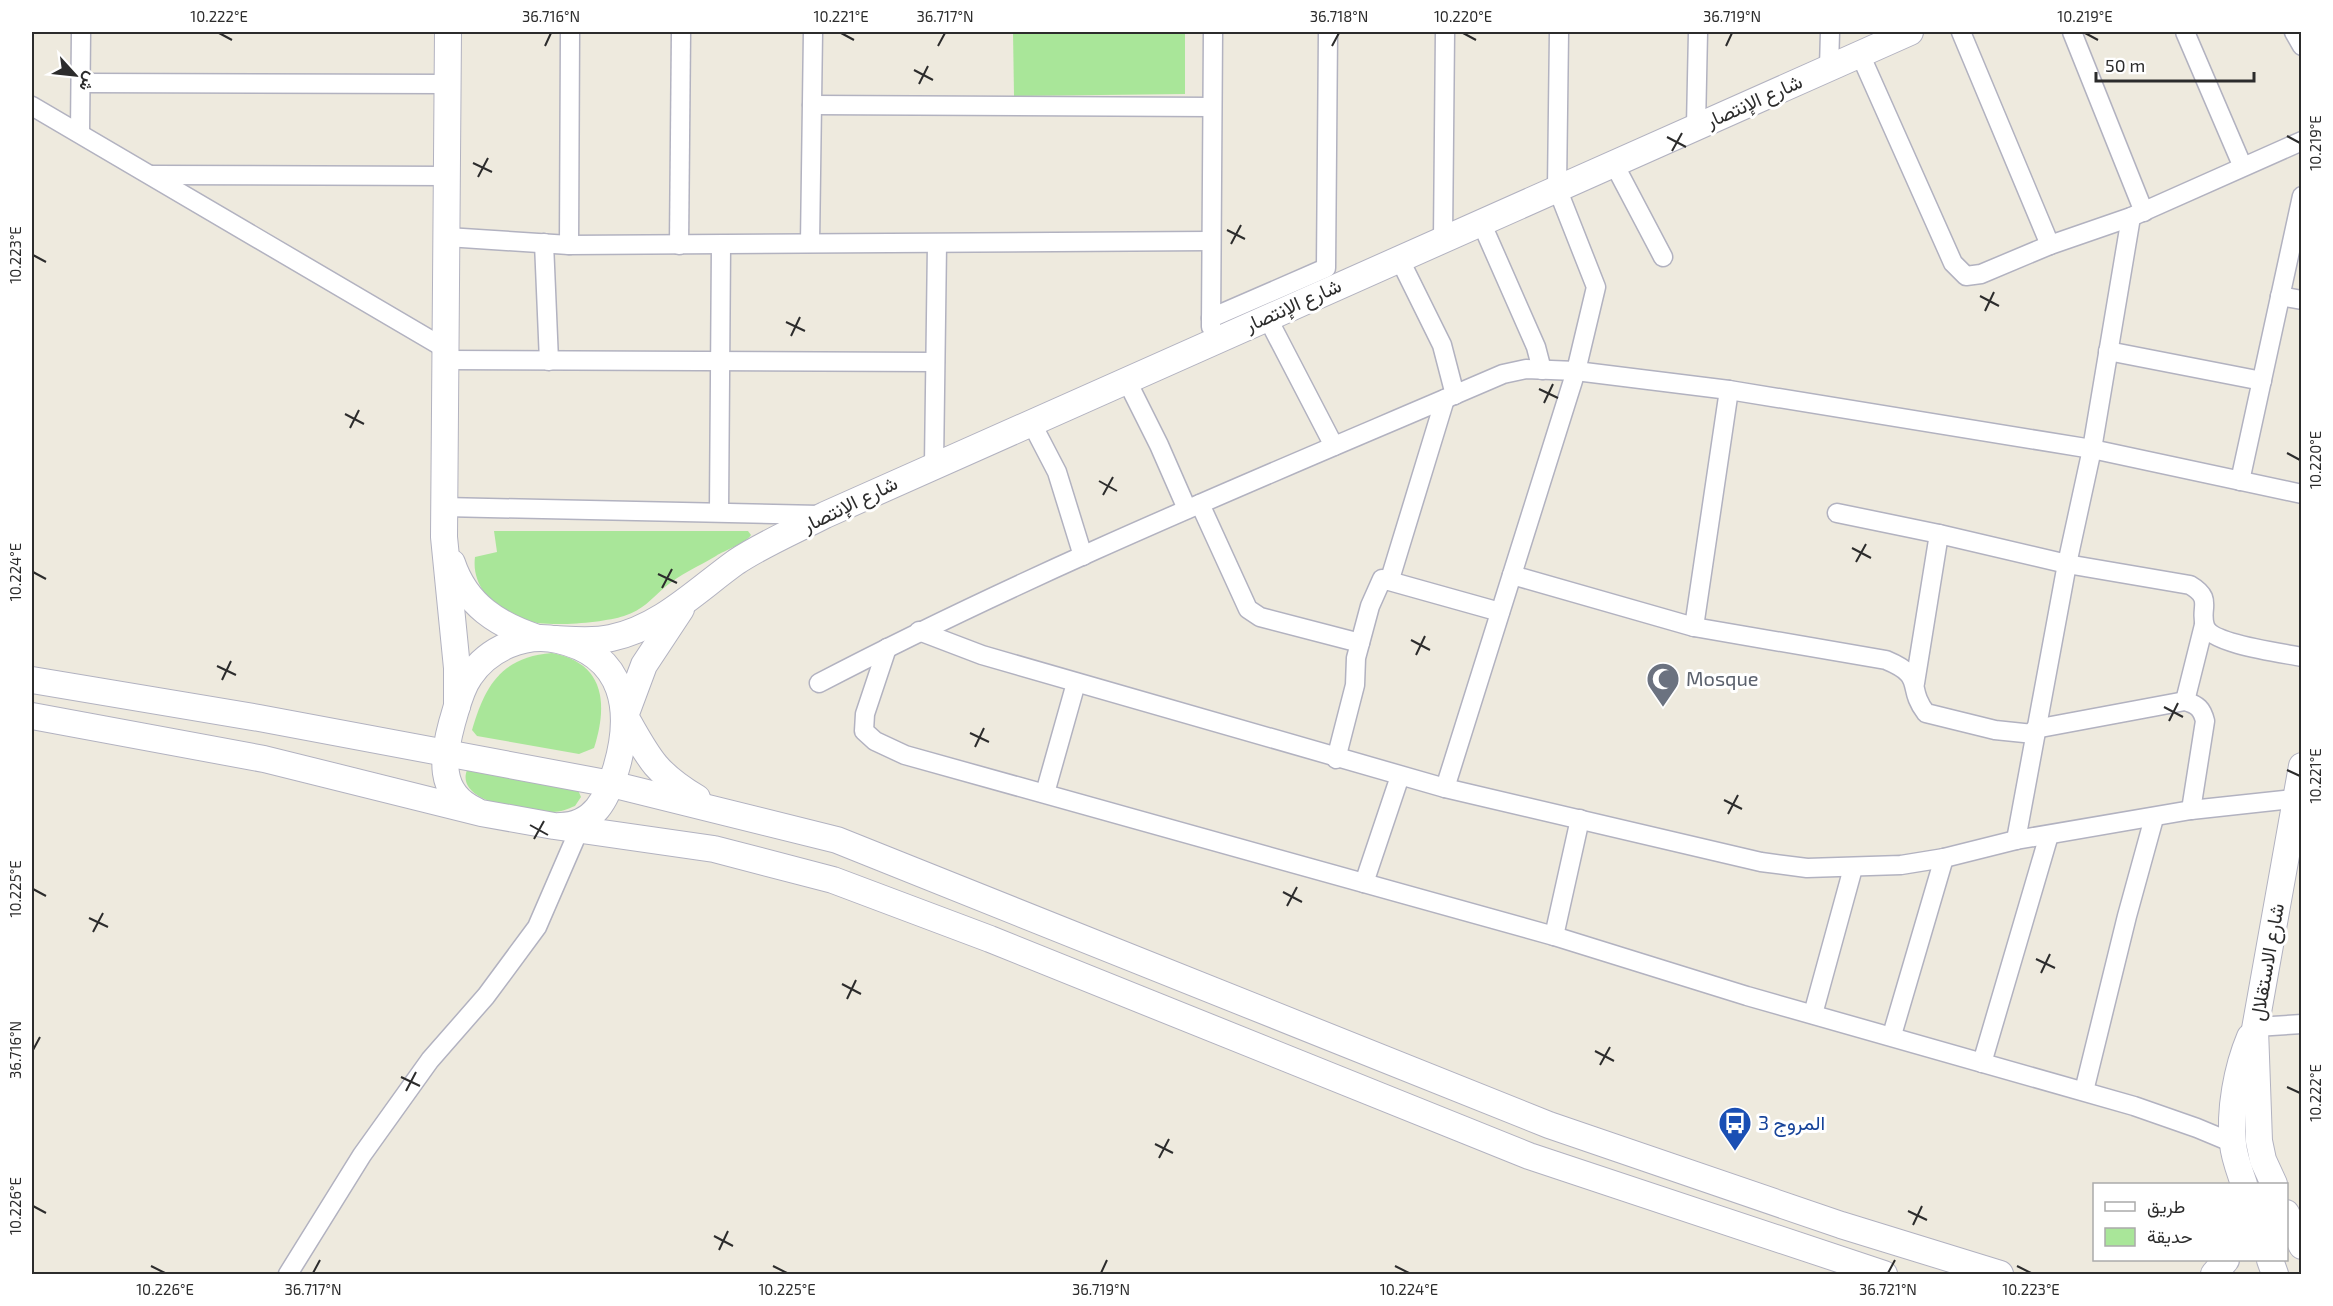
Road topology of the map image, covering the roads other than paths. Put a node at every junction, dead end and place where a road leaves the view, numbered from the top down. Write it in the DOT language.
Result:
graph roads {
  1 [pos="81,32"];
  2 [pos="448,32"];
  3 [pos="570,32"];
  4 [pos="681,32"];
  5 [pos="813,32"];
  6 [pos="1213,32"];
  7 [pos="1328,32"];
  8 [pos="1445,32"];
  9 [pos="1559,32"];
  10 [pos="1698,32"];
  11 [pos="1830,32"];
  12 [pos="1909,32"];
  13 [pos="1961,32"];
  14 [pos="2072,32"];
  15 [pos="2185,32"];
  16 [pos="2294,32"];
  17 [pos="2301,46"];
  18 [pos="1860,54"];
  19 [pos="1829,68"];
  20 [pos="81,83"];
  21 [pos="448,84"];
  22 [pos="812,105"];
  23 [pos="32,106"];
  24 [pos="1212,107"];
  25 [pos="1696,126"];
  26 [pos="80,132"];
  27 [pos="2301,141"];
  28 [pos="1613,162"];
  29 [pos="2242,165"];
  30 [pos="152,175"];
  31 [pos="447,176"];
  32 [pos="1557,188"];
  33 [pos="2301,196"];
  34 [pos="2137,214"];
  35 [pos="1481,222"];
  36 [pos="447,237"];
  37 [pos="1443,238"];
  38 [pos="1210,241"];
  39 [pos="544,243"];
  40 [pos="810,243"];
  41 [pos="937,244"];
  42 [pos="569,245"];
  43 [pos="679,245"];
  44 [pos="2050,245"];
  45 [pos="721,246"];
  46 [pos="1663,257"];
  47 [pos="1399,258"];
  48 [pos="2280,296"];
  49 [pos="2301,300"];
  50 [pos="1267,317"];
  51 [pos="1210,330"];
  52 [pos="2108,351"];
  53 [pos="446,354"];
  54 [pos="549,361"];
  55 [pos="720,362"];
  56 [pos="935,362"];
  57 [pos="1542,370"];
  58 [pos="1576,371"];
  59 [pos="1126,379"];
  60 [pos="2262,381"];
  61 [pos="1729,390"];
  62 [pos="1450,397"];
  63 [pos="1031,422"];
  64 [pos="1334,446"];
  65 [pos="2092,449"];
  66 [pos="934,465"];
  67 [pos="2240,481"];
  68 [pos="2301,494"];
  69 [pos="1193,506"];
  70 [pos="444,507"];
  71 [pos="719,511"];
  72 [pos="1837,513"];
  73 [pos="825,515"];
  74 [pos="1939,534"];
  75 [pos="444,537"];
  76 [pos="1083,556"];
  77 [pos="2067,564"];
  78 [pos="1512,575"];
  79 [pos="1390,579"];
  80 [pos="688,599"];
  81 [pos="1500,612"];
  82 [pos="2204,625"];
  83 [pos="1694,627"];
  84 [pos="919,631"];
  85 [pos="548,639"];
  86 [pos="1360,643"];
  87 [pos="887,648"];
  88 [pos="2301,657"];
  89 [pos="32,680"];
  90 [pos="819,683"];
  91 [pos="1076,683"];
  92 [pos="1915,683"];
  93 [pos="2186,701"];
  94 [pos="457,706"];
  95 [pos="32,716"];
  96 [pos="626,716"];
  97 [pos="2035,732"];
  98 [pos="443,755"];
  99 [pos="1336,759"];
  100 [pos="2301,766"];
  101 [pos="1400,776"];
  102 [pos="612,784"];
  103 [pos="1445,788"];
  104 [pos="1045,794"];
  105 [pos="2299,798"];
  106 [pos="713,808"];
  107 [pos="2191,810"];
  108 [pos="480,813"];
  109 [pos="2154,818"];
  110 [pos="1580,819"];
  111 [pos="566,828"];
  112 [pos="2049,835"];
  113 [pos="2016,840"];
  114 [pos="1944,858"];
  115 [pos="1852,868"];
  116 [pos="1364,883"];
  117 [pos="1554,936"];
  118 [pos="1813,1014"];
  119 [pos="2301,1024"];
  120 [pos="2255,1028"];
  121 [pos="1892,1035"];
  122 [pos="1982,1063"];
  123 [pos="2084,1091"];
  124 [pos="2233,1143"];
  125 [pos="2263,1160"];
  126 [pos="2243,1183"];
  127 [pos="2273,1183"];
  128 [pos="2278,1183"];
  129 [pos="2288,1199"];
  130 [pos="2288,1217"];
  131 [pos="2301,1219"];
  132 [pos="2301,1246"];
  133 [pos="2225,1261"];
  134 [pos="288,1275"];
  135 [pos="1884,1275"];
  136 [pos="2000,1275"];
  137 [pos="2214,1275"];
  1 -- 20 [label="street"];
  2 -- 21 [label="main road"];
  3 -- 42 [label="street"];
  4 -- 43 [label="street"];
  5 -- 22 [label="street"];
  6 -- 24 [label="street"];
  7 -- 51 [label="street"];
  8 -- 37 [label="street"];
  9 -- 32 [label="street"];
  10 -- 25 [label="street"];
  11 -- 19 [label="street"];
  12 -- 18 [label="main road, شارع الإنتصار"];
  13 -- 44 [label="street"];
  14 -- 34 [label="street"];
  15 -- 29 [label="street"];
  16 -- 17 [label="street"];
  18 -- 19 [label="main road, شارع الإنتصار"];
  18 -- 44 [label="street"];
  19 -- 25 [label="main road, شارع الإنتصار"];
  20 -- 21 [label="street"];
  20 -- 26 [label="street"];
  21 -- 31 [label="main road"];
  22 -- 24 [label="street"];
  22 -- 40 [label="street"];
  23 -- 26 [label="street"];
  24 -- 38 [label="street"];
  25 -- 28 [label="main road, شارع الإنتصار"];
  26 -- 30 [label="street"];
  27 -- 29 [label="street"];
  28 -- 32 [label="main road, شارع الإنتصار"];
  28 -- 46 [label="street"];
  29 -- 34 [label="street"];
  30 -- 31 [label="street"];
  30 -- 53 [label="street"];
  31 -- 36 [label="main road"];
  32 -- 35 [label="main road, شارع الإنتصار"];
  32 -- 58 [label="street"];
  33 -- 48 [label="street"];
  34 -- 44 [label="street"];
  34 -- 52 [label="street"];
  35 -- 37 [label="main road, شارع الإنتصار"];
  35 -- 57 [label="street"];
  36 -- 39 [label="street"];
  36 -- 53 [label="main road"];
  37 -- 47 [label="main road, شارع الإنتصار"];
  38 -- 41 [label="street"];
  38 -- 51 [label="street"];
  39 -- 42 [label="street"];
  39 -- 54 [label="street"];
  40 -- 41 [label="street"];
  40 -- 45 [label="street"];
  41 -- 56 [label="street"];
  42 -- 43 [label="street"];
  43 -- 45 [label="street"];
  45 -- 55 [label="street"];
  47 -- 50 [label="main road, شارع الإنتصار"];
  47 -- 62 [label="street"];
  48 -- 49 [label="street"];
  48 -- 60 [label="street"];
  50 -- 51 [label="main road, شارع الإنتصار"];
  50 -- 64 [label="street"];
  51 -- 59 [label="main road, شارع الإنتصار"];
  52 -- 60 [label="street"];
  52 -- 65 [label="street"];
  53 -- 54 [label="street"];
  53 -- 70 [label="main road"];
  54 -- 55 [label="street"];
  55 -- 56 [label="street"];
  55 -- 71 [label="street"];
  56 -- 66 [label="street"];
  57 -- 58 [label="street"];
  57 -- 62 [label="street"];
  58 -- 61 [label="street"];
  58 -- 78 [label="street"];
  59 -- 63 [label="main road, شارع الإنتصار"];
  59 -- 69 [label="street"];
  60 -- 67 [label="street"];
  61 -- 65 [label="street"];
  61 -- 83 [label="street"];
  62 -- 64 [label="street"];
  62 -- 79 [label="street"];
  63 -- 66 [label="main road, شارع الإنتصار"];
  63 -- 76 [label="street"];
  64 -- 69 [label="street"];
  65 -- 67 [label="street"];
  65 -- 77 [label="street"];
  66 -- 73 [label="main road, شارع الإنتصار"];
  67 -- 68 [label="street"];
  69 -- 76 [label="street"];
  69 -- 86 [label="street"];
  70 -- 71 [label="street"];
  70 -- 75 [label="main road"];
  71 -- 73 [label="street"];
  72 -- 74 [label="street"];
  73 -- 80 [label="main road, شارع الإنتصار"];
  74 -- 77 [label="street"];
  74 -- 92 [label="street"];
  75 -- 85 [label="main road"];
  75 -- 94 [label="main road"];
  76 -- 84 [label="street"];
  77 -- 82 [label="street"];
  77 -- 97 [label="street"];
  78 -- 81 [label="street"];
  78 -- 83 [label="street"];
  79 -- 81 [label="street"];
  79 -- 86 [label="street"];
  80 -- 85 [label="main road, شارع الإنتصار"];
  80 -- 96 [label="main road"];
  81 -- 103 [label="street"];
  82 -- 88 [label="street"];
  82 -- 93 [label="street"];
  83 -- 92 [label="street"];
  84 -- 87 [label="street"];
  84 -- 91 [label="street"];
  85 -- 94 [label="main road"];
  85 -- 96 [label="main road"];
  86 -- 99 [label="street"];
  87 -- 90 [label="street"];
  87 -- 104 [label="street"];
  89 -- 98 [label="main road"];
  91 -- 99 [label="street"];
  91 -- 104 [label="street"];
  92 -- 97 [label="street"];
  93 -- 97 [label="street"];
  93 -- 107 [label="street"];
  94 -- 98 [label="main road"];
  95 -- 108 [label="main road"];
  96 -- 102 [label="main road"];
  96 -- 106 [label="main road"];
  97 -- 113 [label="street"];
  98 -- 102 [label="main road"];
  98 -- 108 [label="main road"];
  99 -- 101 [label="street"];
  100 -- 105 [label="main road, شارع الاستقلال"];
  101 -- 103 [label="street"];
  101 -- 116 [label="street"];
  102 -- 106 [label="main road"];
  102 -- 111 [label="main road"];
  103 -- 110 [label="street"];
  104 -- 116 [label="street"];
  105 -- 107 [label="street"];
  105 -- 120 [label="main road, شارع الاستقلال"];
  106 -- 136 [label="main road"];
  107 -- 109 [label="street"];
  108 -- 111 [label="main road"];
  109 -- 112 [label="street"];
  109 -- 123 [label="street"];
  110 -- 115 [label="street"];
  110 -- 117 [label="street"];
  111 -- 134 [label="street"];
  111 -- 135 [label="main road"];
  112 -- 113 [label="street"];
  112 -- 122 [label="street"];
  113 -- 114 [label="street"];
  114 -- 115 [label="street"];
  114 -- 121 [label="street"];
  115 -- 118 [label="street"];
  116 -- 117 [label="street"];
  117 -- 118 [label="street"];
  118 -- 121 [label="street"];
  119 -- 120 [label="street"];
  120 -- 124 [label="main road"];
  120 -- 125 [label="main road, شارع الاستقلال"];
  121 -- 122 [label="street"];
  122 -- 123 [label="street"];
  123 -- 124 [label="street"];
  124 -- 126 [label="main road"];
  125 -- 127 [label="main road"];
  125 -- 128 [label="main road"];
  129 -- 131 [label="main road"];
  130 -- 132 [label="main road"];
  133 -- 137 [label="main road"];
}
